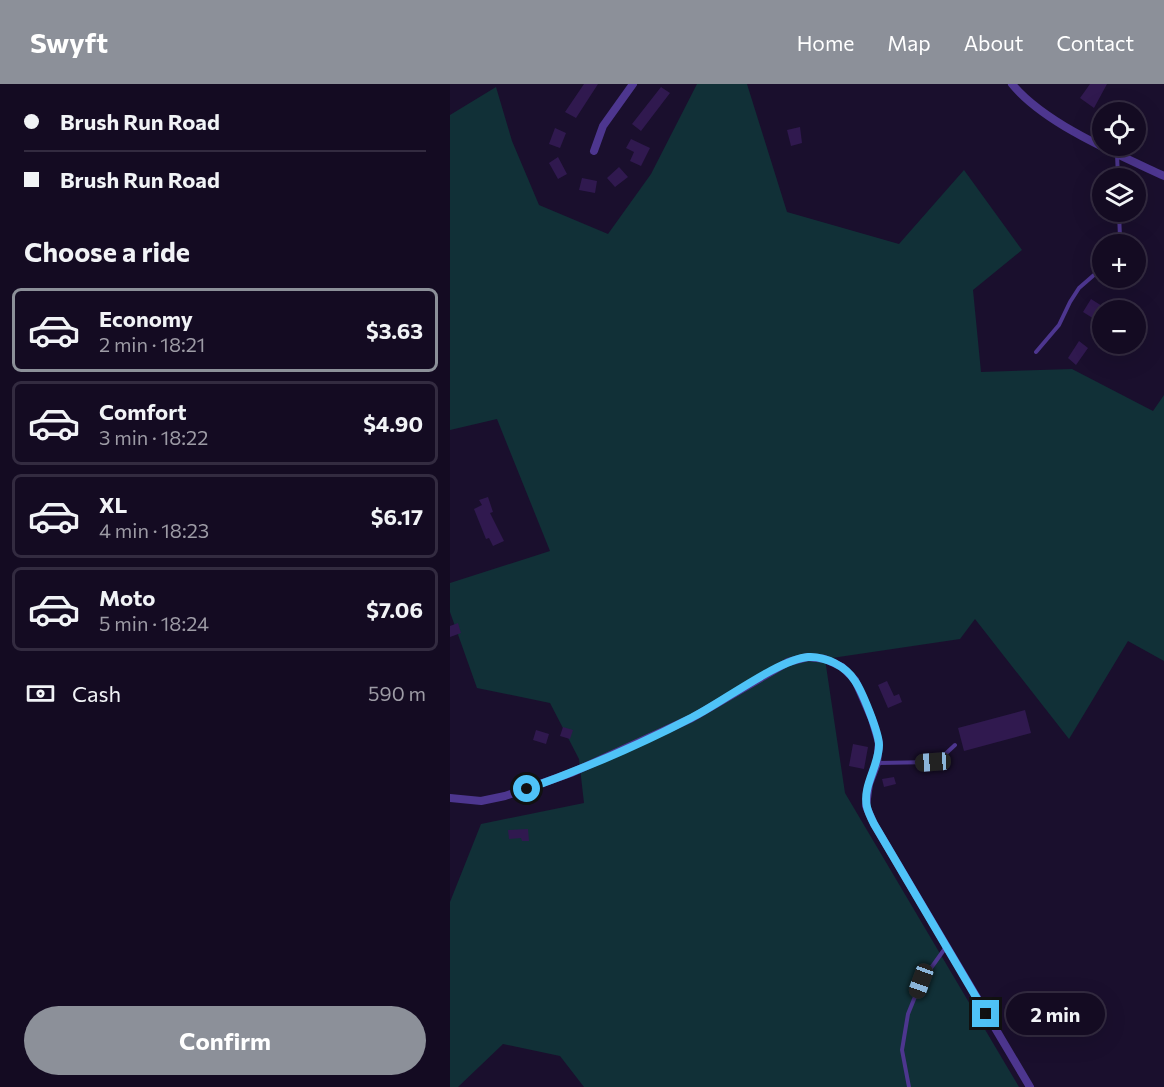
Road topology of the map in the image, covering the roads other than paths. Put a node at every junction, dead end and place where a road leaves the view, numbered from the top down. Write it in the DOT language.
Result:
graph roads {
  1 [pos="633,84"];
  2 [pos="1012,84"];
  3 [pos="1092,140"];
  4 [pos="594,151"];
  5 [pos="1121,156"];
  6 [pos="1164,176"];
  7 [pos="1092,277"];
  8 [pos="1036,352"];
  9 [pos="954,745"];
  10 [pos="877,763"];
  11 [pos="450,798"];
  12 [pos="946,947"];
  13 [pos="909,1087"];
  14 [pos="1030,1087"];
  1 -- 4 [label="street"];
  2 -- 3 [label="street"];
  5 -- 6 [label="street"];
  7 -- 8 [label="lane"];
  9 -- 10 [label="lane"];
  10 -- 11 [label="street"];
  10 -- 12 [label="street"];
  12 -- 13 [label="lane"];
  12 -- 14 [label="street"];
}
